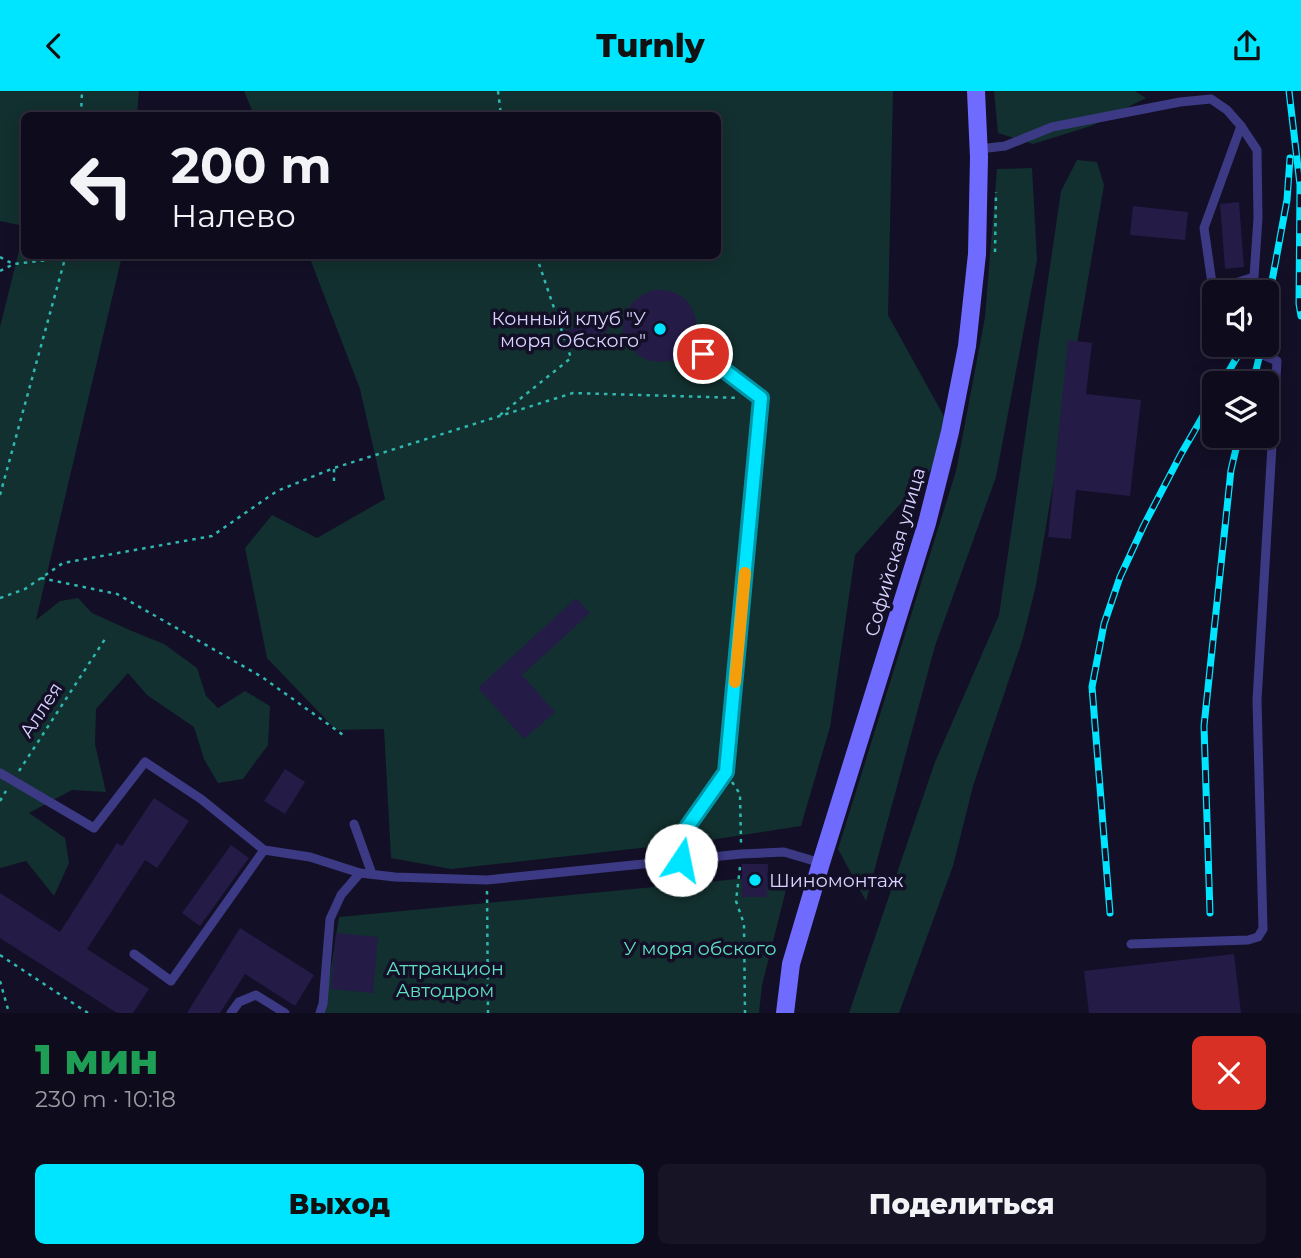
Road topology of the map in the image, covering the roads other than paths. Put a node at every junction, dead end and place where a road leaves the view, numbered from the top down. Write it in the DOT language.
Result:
graph roads {
  1 [pos="976,91"];
  2 [pos="1241,126"];
  3 [pos="979,149"];
  4 [pos="1212,280"];
  5 [pos="1246,280"];
  6 [pos="703,354"];
  7 [pos="1265,357"];
  8 [pos="0,772"];
  9 [pos="354,824"];
  10 [pos="264,851"];
  11 [pos="681,860"];
  12 [pos="821,863"];
  13 [pos="360,873"];
  14 [pos="372,874"];
  15 [pos="1131,944"];
  16 [pos="134,954"];
  17 [pos="232,1013"];
  18 [pos="285,1013"];
  19 [pos="320,1013"];
  20 [pos="785,1013"];
  1 -- 3 [label="main road, Софийская улица"];
  2 -- 3 [label="lane"];
  2 -- 4 [label="lane"];
  2 -- 5 [label="lane"];
  3 -- 12 [label="main road, Софийская улица"];
  6 -- 11 [label="lane"];
  7 -- 15 [label="lane"];
  8 -- 10 [label="lane"];
  9 -- 14 [label="lane"];
  10 -- 13 [label="lane"];
  10 -- 16 [label="lane"];
  11 -- 12 [label="lane"];
  11 -- 14 [label="lane"];
  12 -- 20 [label="main road, Софийская улица"];
  13 -- 14 [label="lane"];
  13 -- 19 [label="lane"];
  17 -- 18 [label="lane"];
}
